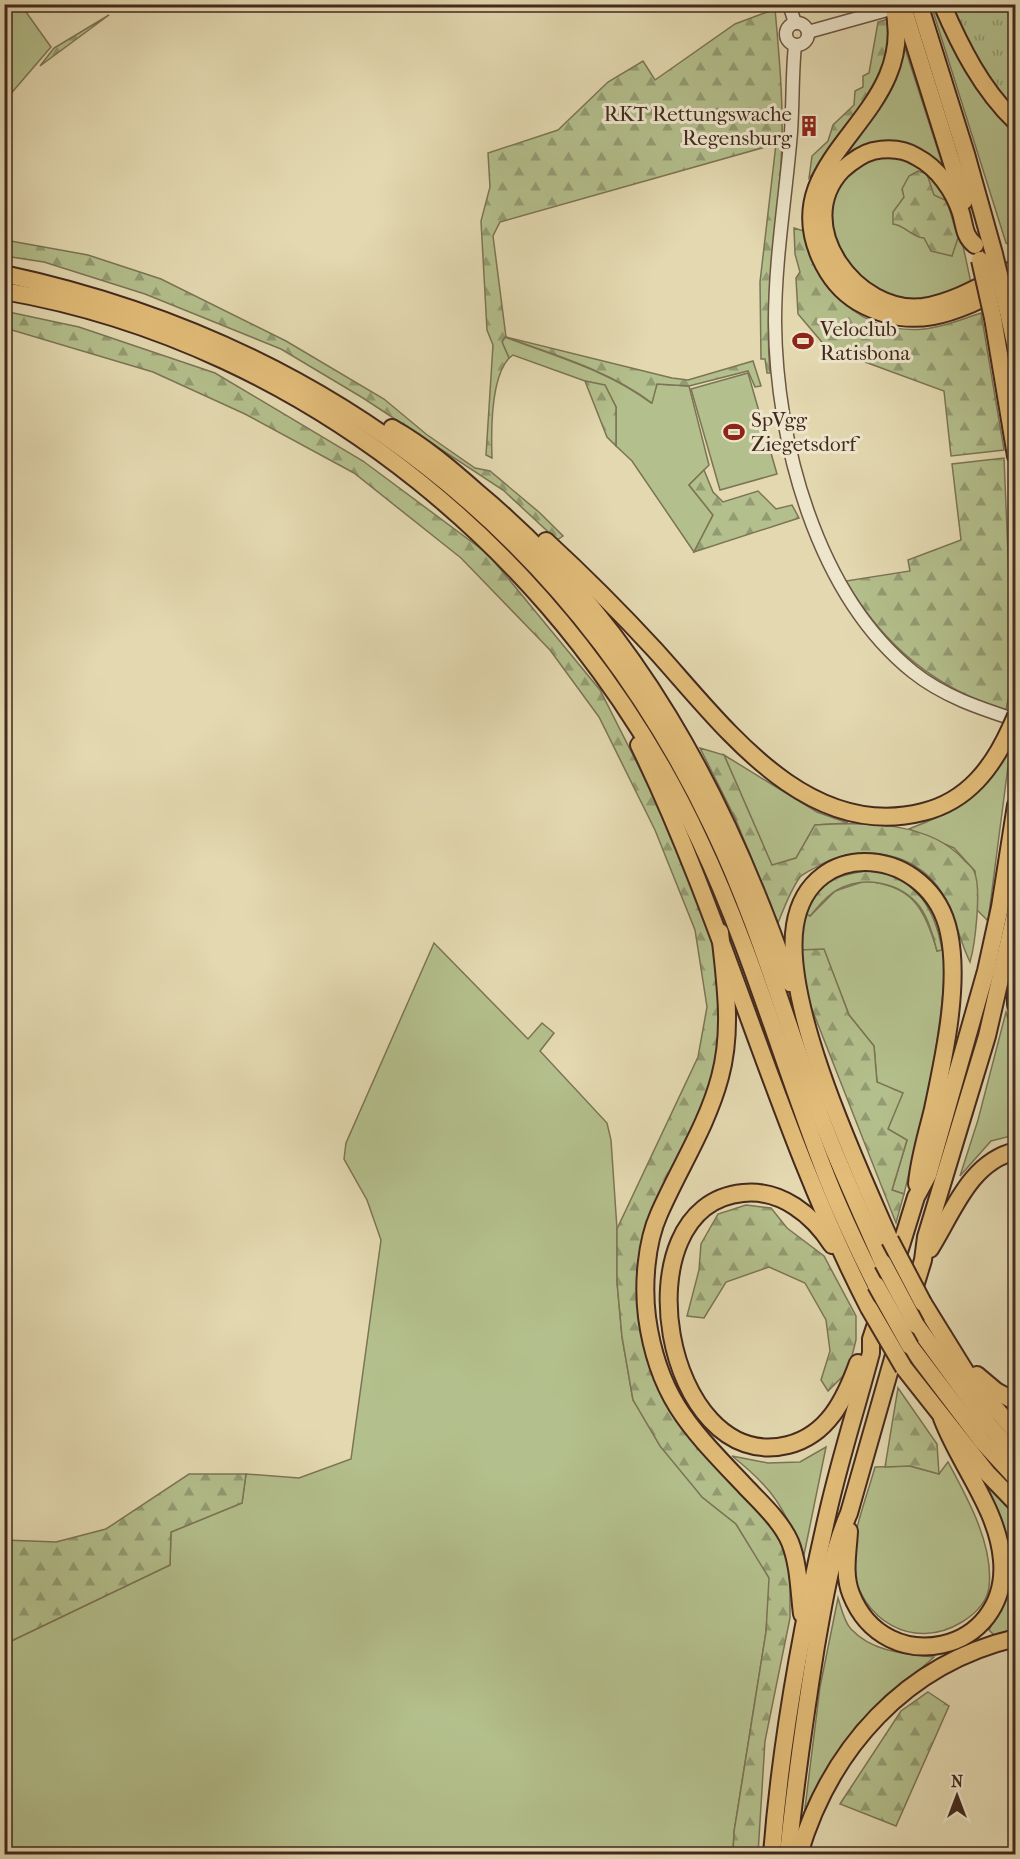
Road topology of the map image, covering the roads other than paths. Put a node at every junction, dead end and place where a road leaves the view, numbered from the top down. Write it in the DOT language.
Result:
graph roads {
  1 [pos="789,4"];
  2 [pos="920,4"];
  3 [pos="942,4"];
  4 [pos="894,6"];
  5 [pos="795,23"];
  6 [pos="808,32"];
  7 [pos="795,45"];
  8 [pos="1016,122"];
  9 [pos="983,253"];
  10 [pos="1016,268"];
  11 [pos="4,274"];
  12 [pos="1016,282"];
  13 [pos="4,291"];
  14 [pos="1000,315"];
  15 [pos="1016,348"];
  16 [pos="347,410"];
  17 [pos="1016,456"];
  18 [pos="456,474"];
  19 [pos="620,697"];
  20 [pos="1014,721"];
  21 [pos="1016,805"];
  22 [pos="1016,910"];
  23 [pos="720,932"];
  24 [pos="1016,973"];
  25 [pos="1016,1005"];
  26 [pos="812,1039"];
  27 [pos="1016,1151"];
  28 [pos="916,1197"];
  29 [pos="923,1260"];
  30 [pos="850,1272"];
  31 [pos="945,1337"];
  32 [pos="871,1339"];
  33 [pos="1016,1402"];
  34 [pos="942,1418"];
  35 [pos="1016,1432"];
  36 [pos="1016,1456"];
  37 [pos="1016,1478"];
  38 [pos="1016,1503"];
  39 [pos="849,1513"];
  40 [pos="804,1626"];
  41 [pos="1016,1638"];
  42 [pos="772,1854"];
  43 [pos="788,1854"];
  44 [pos="799,1854"];
  1 -- 5 [label="street"];
  2 -- 9 [label="highway"];
  3 -- 8 [label="highway"];
  4 -- 6 [label="street"];
  4 -- 9 [label="highway"];
  4 -- 12 [label="highway"];
  5 -- 6 [label="street"];
  5 -- 7 [label="street"];
  6 -- 7 [label="street"];
  7 -- 20 [label="street"];
  9 -- 10 [label="highway"];
  9 -- 14 [label="highway, bridge"];
  11 -- 16 [label="highway"];
  13 -- 19 [label="highway"];
  14 -- 15 [label="highway"];
  14 -- 17 [label="highway"];
  16 -- 18 [label="highway"];
  16 -- 36 [label="highway, bridge"];
  18 -- 20 [label="highway"];
  18 -- 26 [label="highway"];
  19 -- 23 [label="highway"];
  19 -- 37 [label="highway, bridge"];
  21 -- 28 [label="highway"];
  22 -- 29 [label="highway"];
  23 -- 30 [label="highway"];
  23 -- 40 [label="highway"];
  24 -- 25 [label="highway"];
  26 -- 28 [label="highway"];
  26 -- 31 [label="highway, bridge"];
  27 -- 29 [label="highway"];
  28 -- 32 [label="highway"];
  29 -- 39 [label="highway"];
  30 -- 32 [label="highway"];
  30 -- 34 [label="highway, bridge"];
  31 -- 33 [label="highway"];
  31 -- 35 [label="highway"];
  32 -- 40 [label="highway"];
  34 -- 38 [label="highway"];
  34 -- 39 [label="highway"];
  39 -- 43 [label="highway"];
  40 -- 42 [label="highway"];
  41 -- 44 [label="highway"];
}
